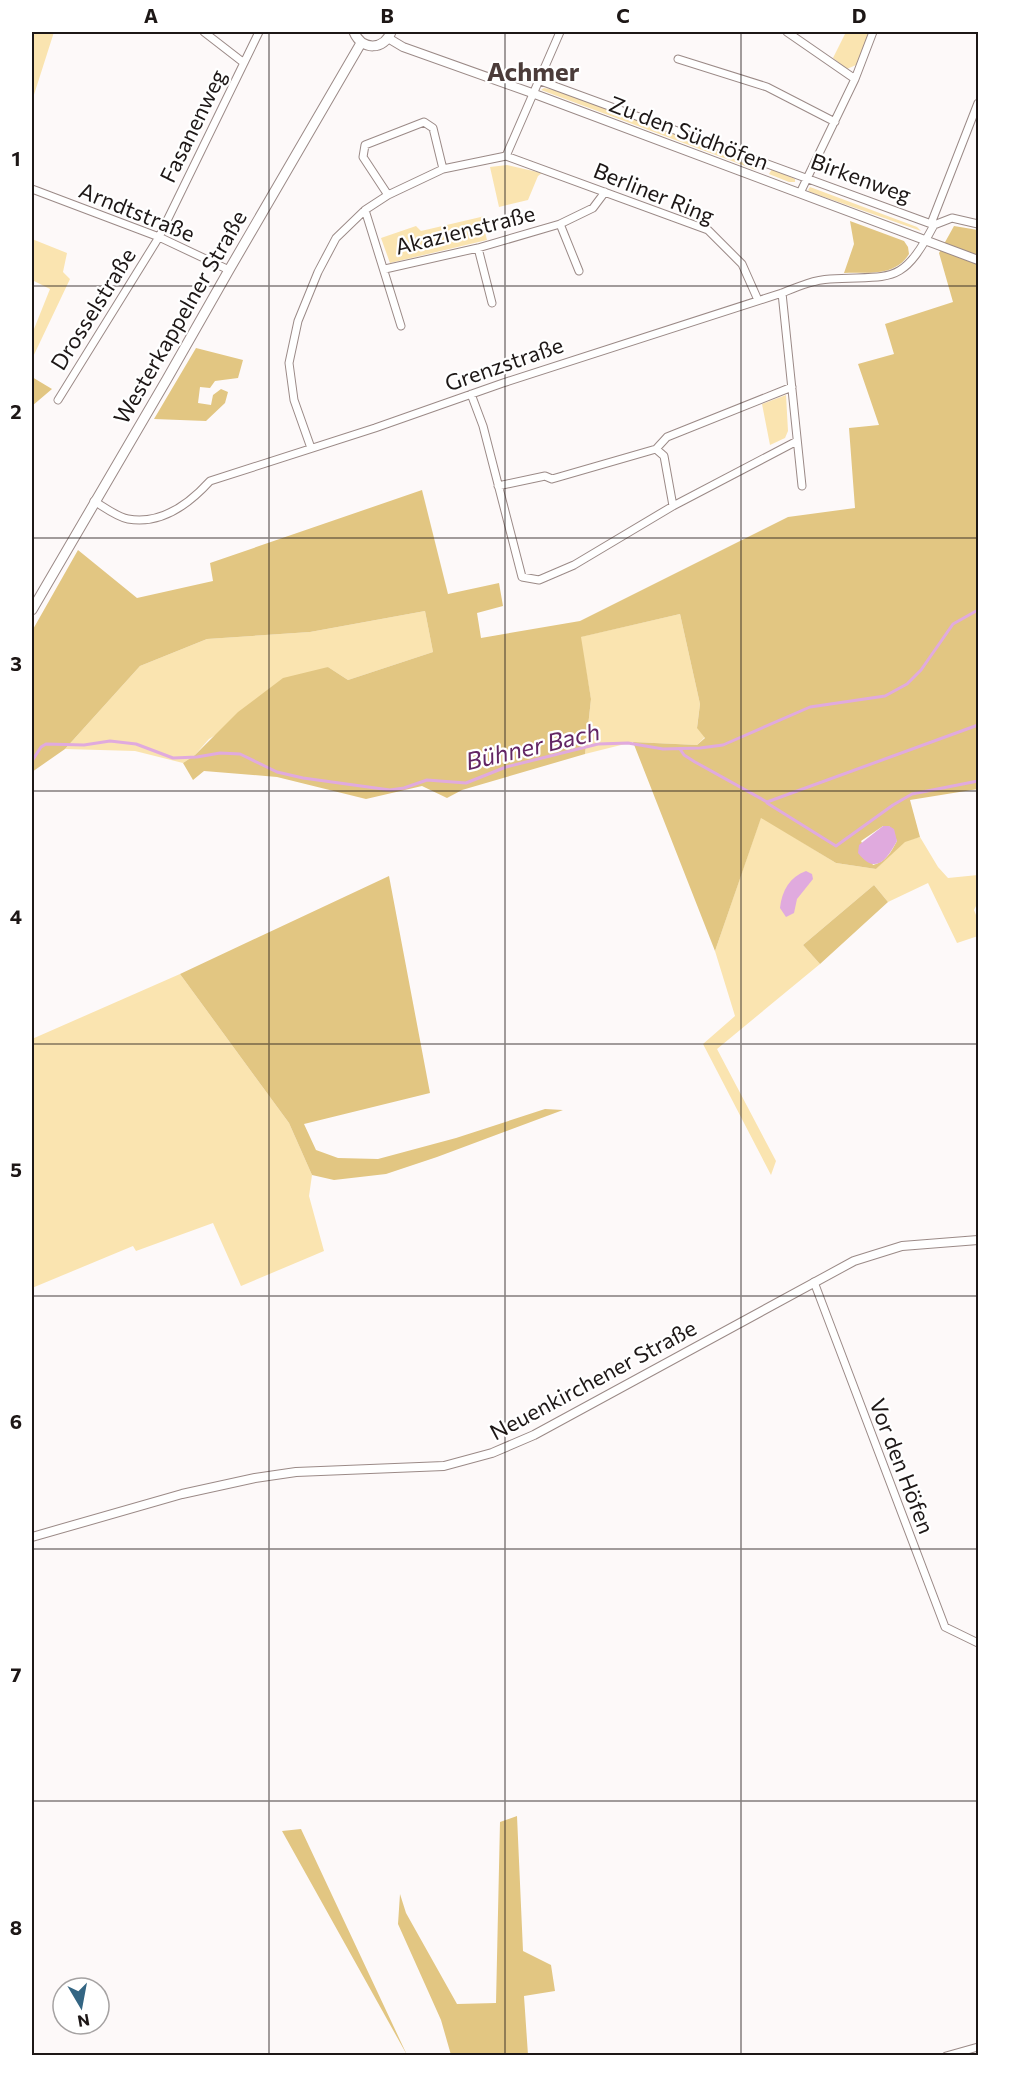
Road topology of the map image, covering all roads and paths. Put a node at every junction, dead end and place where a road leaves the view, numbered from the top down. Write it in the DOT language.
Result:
graph roads {
  1 [pos="204,32"];
  2 [pos="259,32"];
  3 [pos="354,32"];
  4 [pos="557,32"];
  5 [pos="787,32"];
  6 [pos="873,32"];
  7 [pos="390,35"];
  8 [pos="361,43"];
  9 [pos="678,59"];
  10 [pos="244,63"];
  11 [pos="855,79"];
  12 [pos="538,80"];
  13 [pos="532,93"];
  14 [pos="978,103"];
  15 [pos="835,122"];
  16 [pos="506,156"];
  17 [pos="443,169"];
  18 [pos="807,178"];
  19 [pos="32,189"];
  20 [pos="605,192"];
  21 [pos="800,194"];
  22 [pos="388,195"];
  23 [pos="365,210"];
  24 [pos="560,224"];
  25 [pos="978,224"];
  26 [pos="934,225"];
  27 [pos="159,237"];
  28 [pos="926,240"];
  29 [pos="478,248"];
  30 [pos="978,260"];
  31 [pos="385,269"];
  32 [pos="229,270"];
  33 [pos="579,270"];
  34 [pos="782,293"];
  35 [pos="758,300"];
  36 [pos="492,303"];
  37 [pos="401,326"];
  38 [pos="792,387"];
  39 [pos="471,394"];
  40 [pos="58,400"];
  41 [pos="797,441"];
  42 [pos="311,448"];
  43 [pos="656,449"];
  44 [pos="498,486"];
  45 [pos="802,486"];
  46 [pos="94,501"];
  47 [pos="673,506"];
  48 [pos="32,610"];
  49 [pos="978,1240"];
  50 [pos="814,1282"];
  51 [pos="32,1537"];
  52 [pos="978,1643"];
  53 [pos="978,2047"];
  54 [pos="946,2055"];
  1 -- 10 [label="street, Fasanenweg"];
  2 -- 10 [label="street, Fasanenweg"];
  3 -- 8 [label="main road"];
  4 -- 12 [label="street"];
  5 -- 11 [label="street"];
  6 -- 11 [label="street"];
  7 -- 8 [label="main road"];
  7 -- 13 [label="street, Zu den Südhöfen"];
  8 -- 32 [label="main road, Westerkappelner Straße"];
  9 -- 15 [label="street"];
  10 -- 27 [label="street, Fasanenweg"];
  11 -- 15 [label="street"];
  12 -- 13 [label="street"];
  12 -- 18 [label="street, Birkenweg"];
  13 -- 16 [label="street"];
  13 -- 21 [label="street, Zu den Südhöfen"];
  14 -- 26 [label="street, Grenzstraße"];
  15 -- 18 [label="street"];
  16 -- 17 [label="street"];
  16 -- 20 [label="street, Berliner Ring"];
  17 -- 22 [label="street"];
  17 -- 22 [label="street"];
  18 -- 21 [label="street"];
  18 -- 26 [label="street, Birkenweg"];
  19 -- 27 [label="street, Arndtstraße"];
  20 -- 24 [label="street, Akazienstraße"];
  20 -- 35 [label="street, Berliner Ring"];
  21 -- 28 [label="street, Zu den Südhöfen"];
  22 -- 23 [label="street"];
  23 -- 31 [label="street, Akazienstraße"];
  23 -- 42 [label="street"];
  24 -- 29 [label="street, Akazienstraße"];
  24 -- 33 [label="street"];
  25 -- 26 [label="street"];
  26 -- 28 [label="street, Grenzstraße"];
  27 -- 32 [label="street, Arndtstraße"];
  27 -- 40 [label="street, Drosselstraße"];
  28 -- 30 [label="street, Zu den Südhöfen"];
  28 -- 34 [label="street, Grenzstraße"];
  29 -- 31 [label="street, Akazienstraße"];
  29 -- 36 [label="street"];
  31 -- 37 [label="street"];
  32 -- 46 [label="main road, Westerkappelner Straße"];
  34 -- 35 [label="street, Grenzstraße"];
  34 -- 38 [label="street"];
  35 -- 39 [label="street, Grenzstraße"];
  38 -- 41 [label="street"];
  38 -- 43 [label="street"];
  39 -- 42 [label="street, Grenzstraße"];
  39 -- 44 [label="street"];
  41 -- 45 [label="street"];
  41 -- 47 [label="street"];
  42 -- 46 [label="street, Grenzstraße"];
  43 -- 44 [label="street"];
  43 -- 47 [label="street"];
  44 -- 47 [label="street"];
  46 -- 48 [label="main road, Westerkappelner Straße"];
  49 -- 50 [label="street, Neuenkirchener Straße"];
  50 -- 51 [label="street, Neuenkirchener Straße"];
  50 -- 52 [label="street, Vor den Höfen"];
  53 -- 54 [label="street"];
}
